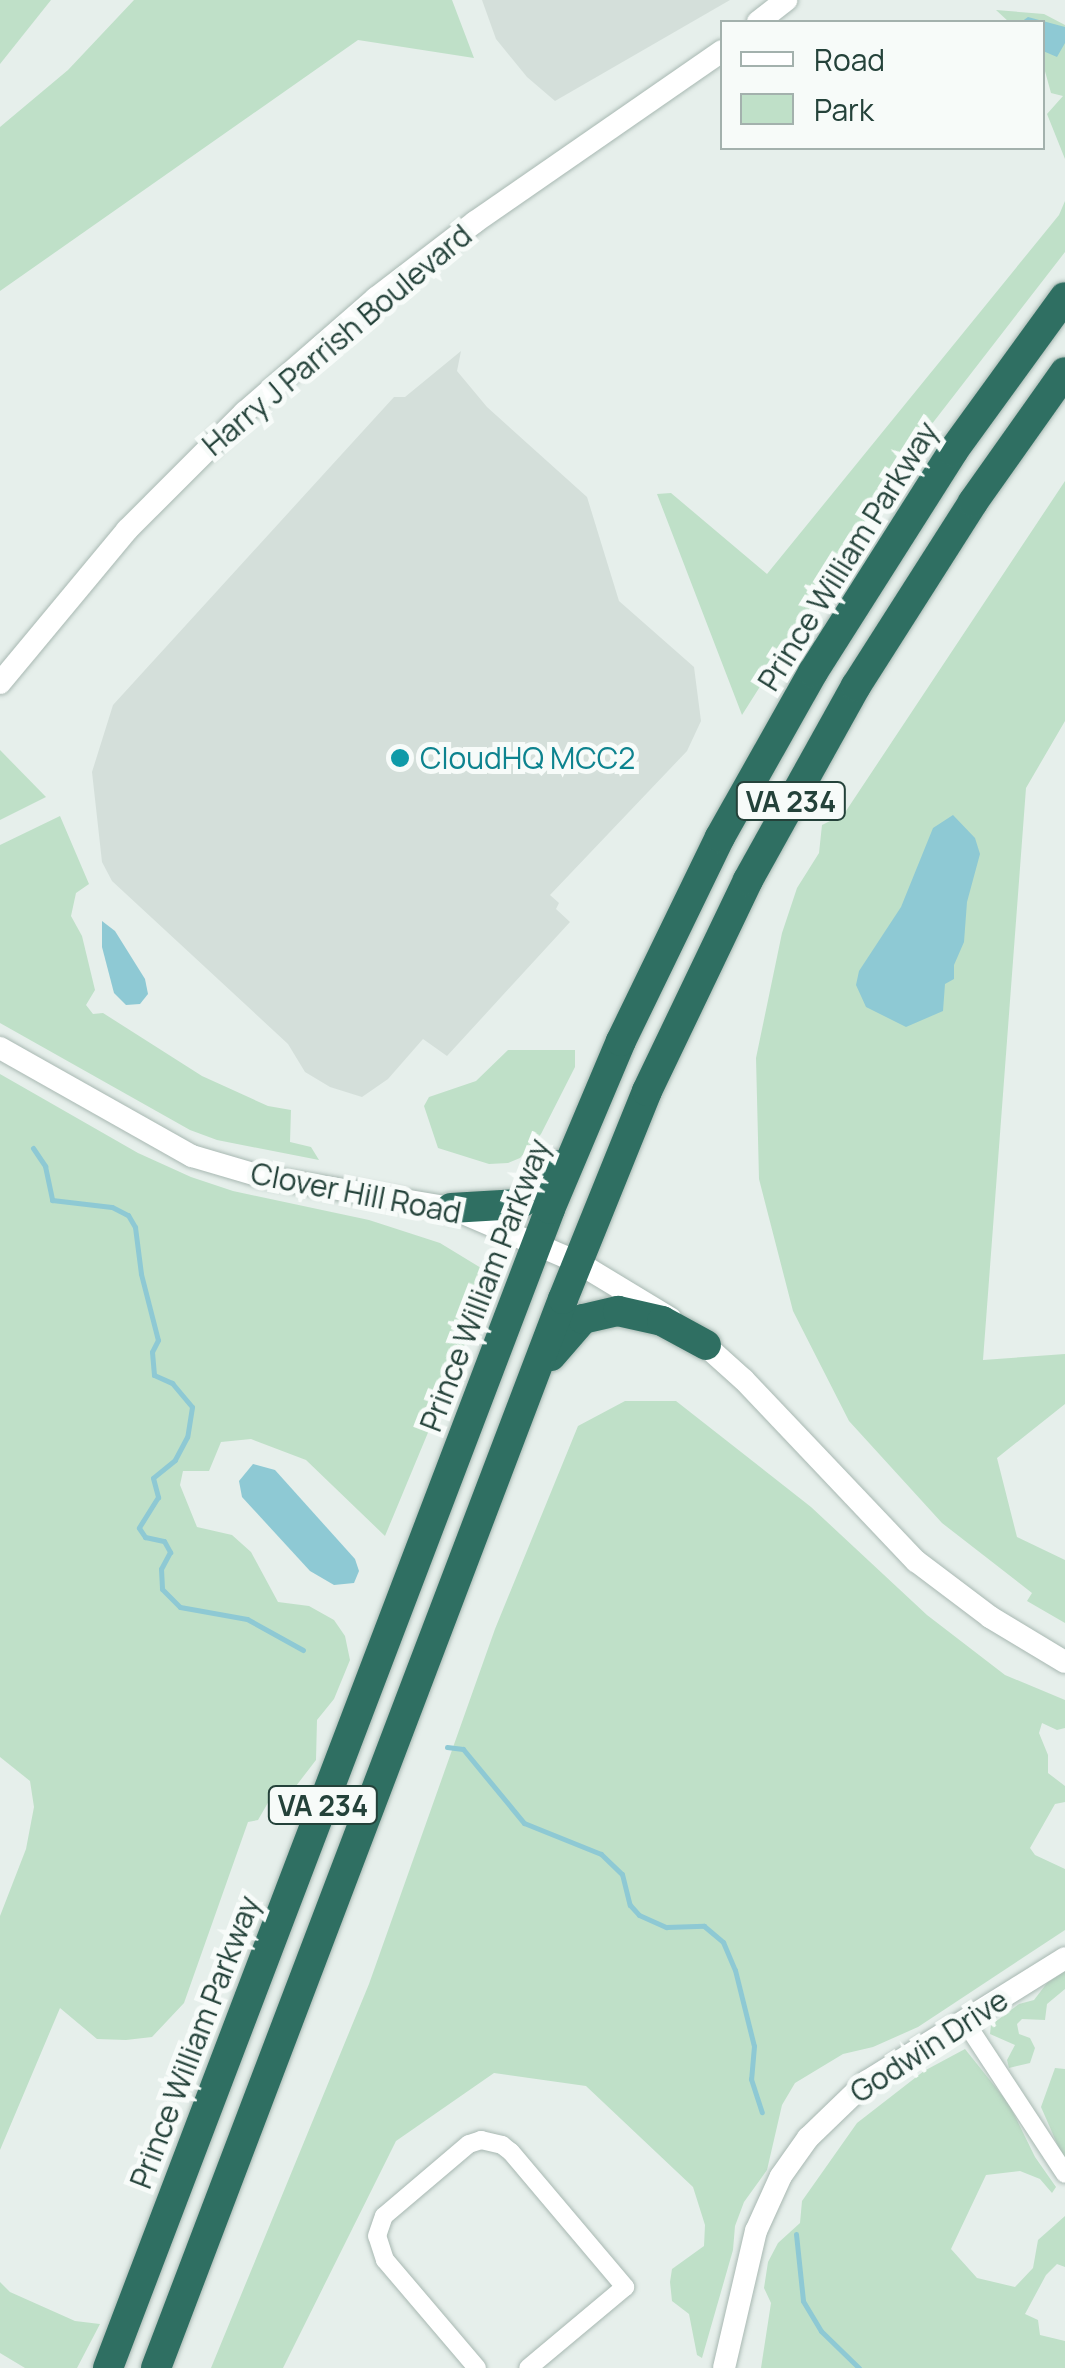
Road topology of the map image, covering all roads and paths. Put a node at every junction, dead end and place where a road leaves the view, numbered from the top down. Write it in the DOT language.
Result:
graph roads {
  1 [pos="786,0"];
  2 [pos="761,20"];
  3 [pos="720,52"];
  4 [pos="1065,297"];
  5 [pos="1065,372"];
  6 [pos="0,683"];
  7 [pos="0,1048"];
  8 [pos="593,1107"];
  9 [pos="451,1208"];
  10 [pos="538,1242"];
  11 [pos="578,1262"];
  12 [pos="706,1345"];
  13 [pos="531,1382"];
  14 [pos="1065,1662"];
  15 [pos="1065,1958"];
  16 [pos="964,2020"];
  17 [pos="1065,2174"];
  18 [pos="108,2368"];
  19 [pos="156,2368"];
  20 [pos="478,2368"];
  21 [pos="528,2368"];
  22 [pos="724,2368"];
  1 -- 2 [label="street"];
  3 -- 6 [label="street, Harry J Parrish Boulevard"];
  4 -- 8 [label="highway, Prince William Parkway / VA 234"];
  5 -- 11 [label="highway, VA 234"];
  7 -- 9 [label="street, Clover Hill Road"];
  8 -- 9 [label="highway"];
  8 -- 10 [label="highway, Prince William Parkway / VA 234"];
  9 -- 10 [label="street, Clover Hill Road"];
  10 -- 11 [label="street, Clover Hill Road"];
  10 -- 18 [label="highway, Prince William Parkway / VA 234"];
  11 -- 12 [label="street, Clover Hill Road"];
  11 -- 13 [label="highway, VA 234"];
  12 -- 13 [label="highway"];
  12 -- 14 [label="street, Clover Hill Road"];
  13 -- 19 [label="highway, VA 234"];
  15 -- 16 [label="street, Godwin Drive"];
  16 -- 17 [label="street"];
  16 -- 22 [label="street, Godwin Drive"];
  20 -- 21 [label="street"];
}
